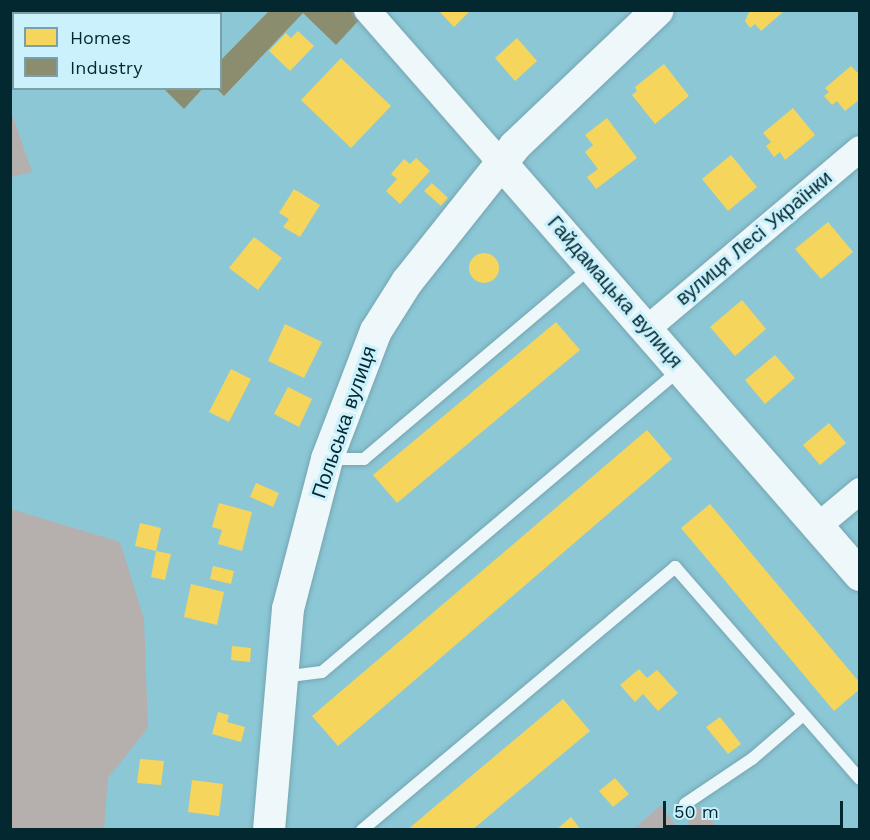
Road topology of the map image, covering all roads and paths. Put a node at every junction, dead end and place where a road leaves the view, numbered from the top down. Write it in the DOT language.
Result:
graph roads {
  1 [pos="367,10"];
  2 [pos="658,10"];
  3 [pos="860,149"];
  4 [pos="502,164"];
  5 [pos="592,266"];
  6 [pos="648,328"];
  7 [pos="682,369"];
  8 [pos="327,459"];
  9 [pos="860,491"];
  10 [pos="818,526"];
  11 [pos="860,575"];
  12 [pos="281,678"];
  13 [pos="802,716"];
  14 [pos="860,779"];
  15 [pos="685,804"];
  16 [pos="269,830"];
  17 [pos="362,830"];
  1 -- 4 [label="street, Гайдамацька вулиця"];
  2 -- 4 [label="street, Польська вулиця"];
  3 -- 6 [label="street, вулиця Лесі Українки"];
  4 -- 5 [label="street, Гайдамацька вулиця"];
  4 -- 8 [label="street, Польська вулиця"];
  5 -- 6 [label="street, Гайдамацька вулиця"];
  5 -- 8 [label="lane"];
  6 -- 7 [label="street, Гайдамацька вулиця"];
  7 -- 10 [label="street, Гайдамацька вулиця"];
  7 -- 12 [label="lane"];
  8 -- 12 [label="street, Польська вулиця"];
  9 -- 10 [label="street"];
  10 -- 11 [label="street, Гайдамацька вулиця"];
  12 -- 16 [label="street, Польська вулиця"];
  13 -- 14 [label="lane"];
  13 -- 15 [label="lane"];
  13 -- 17 [label="lane"];
}
